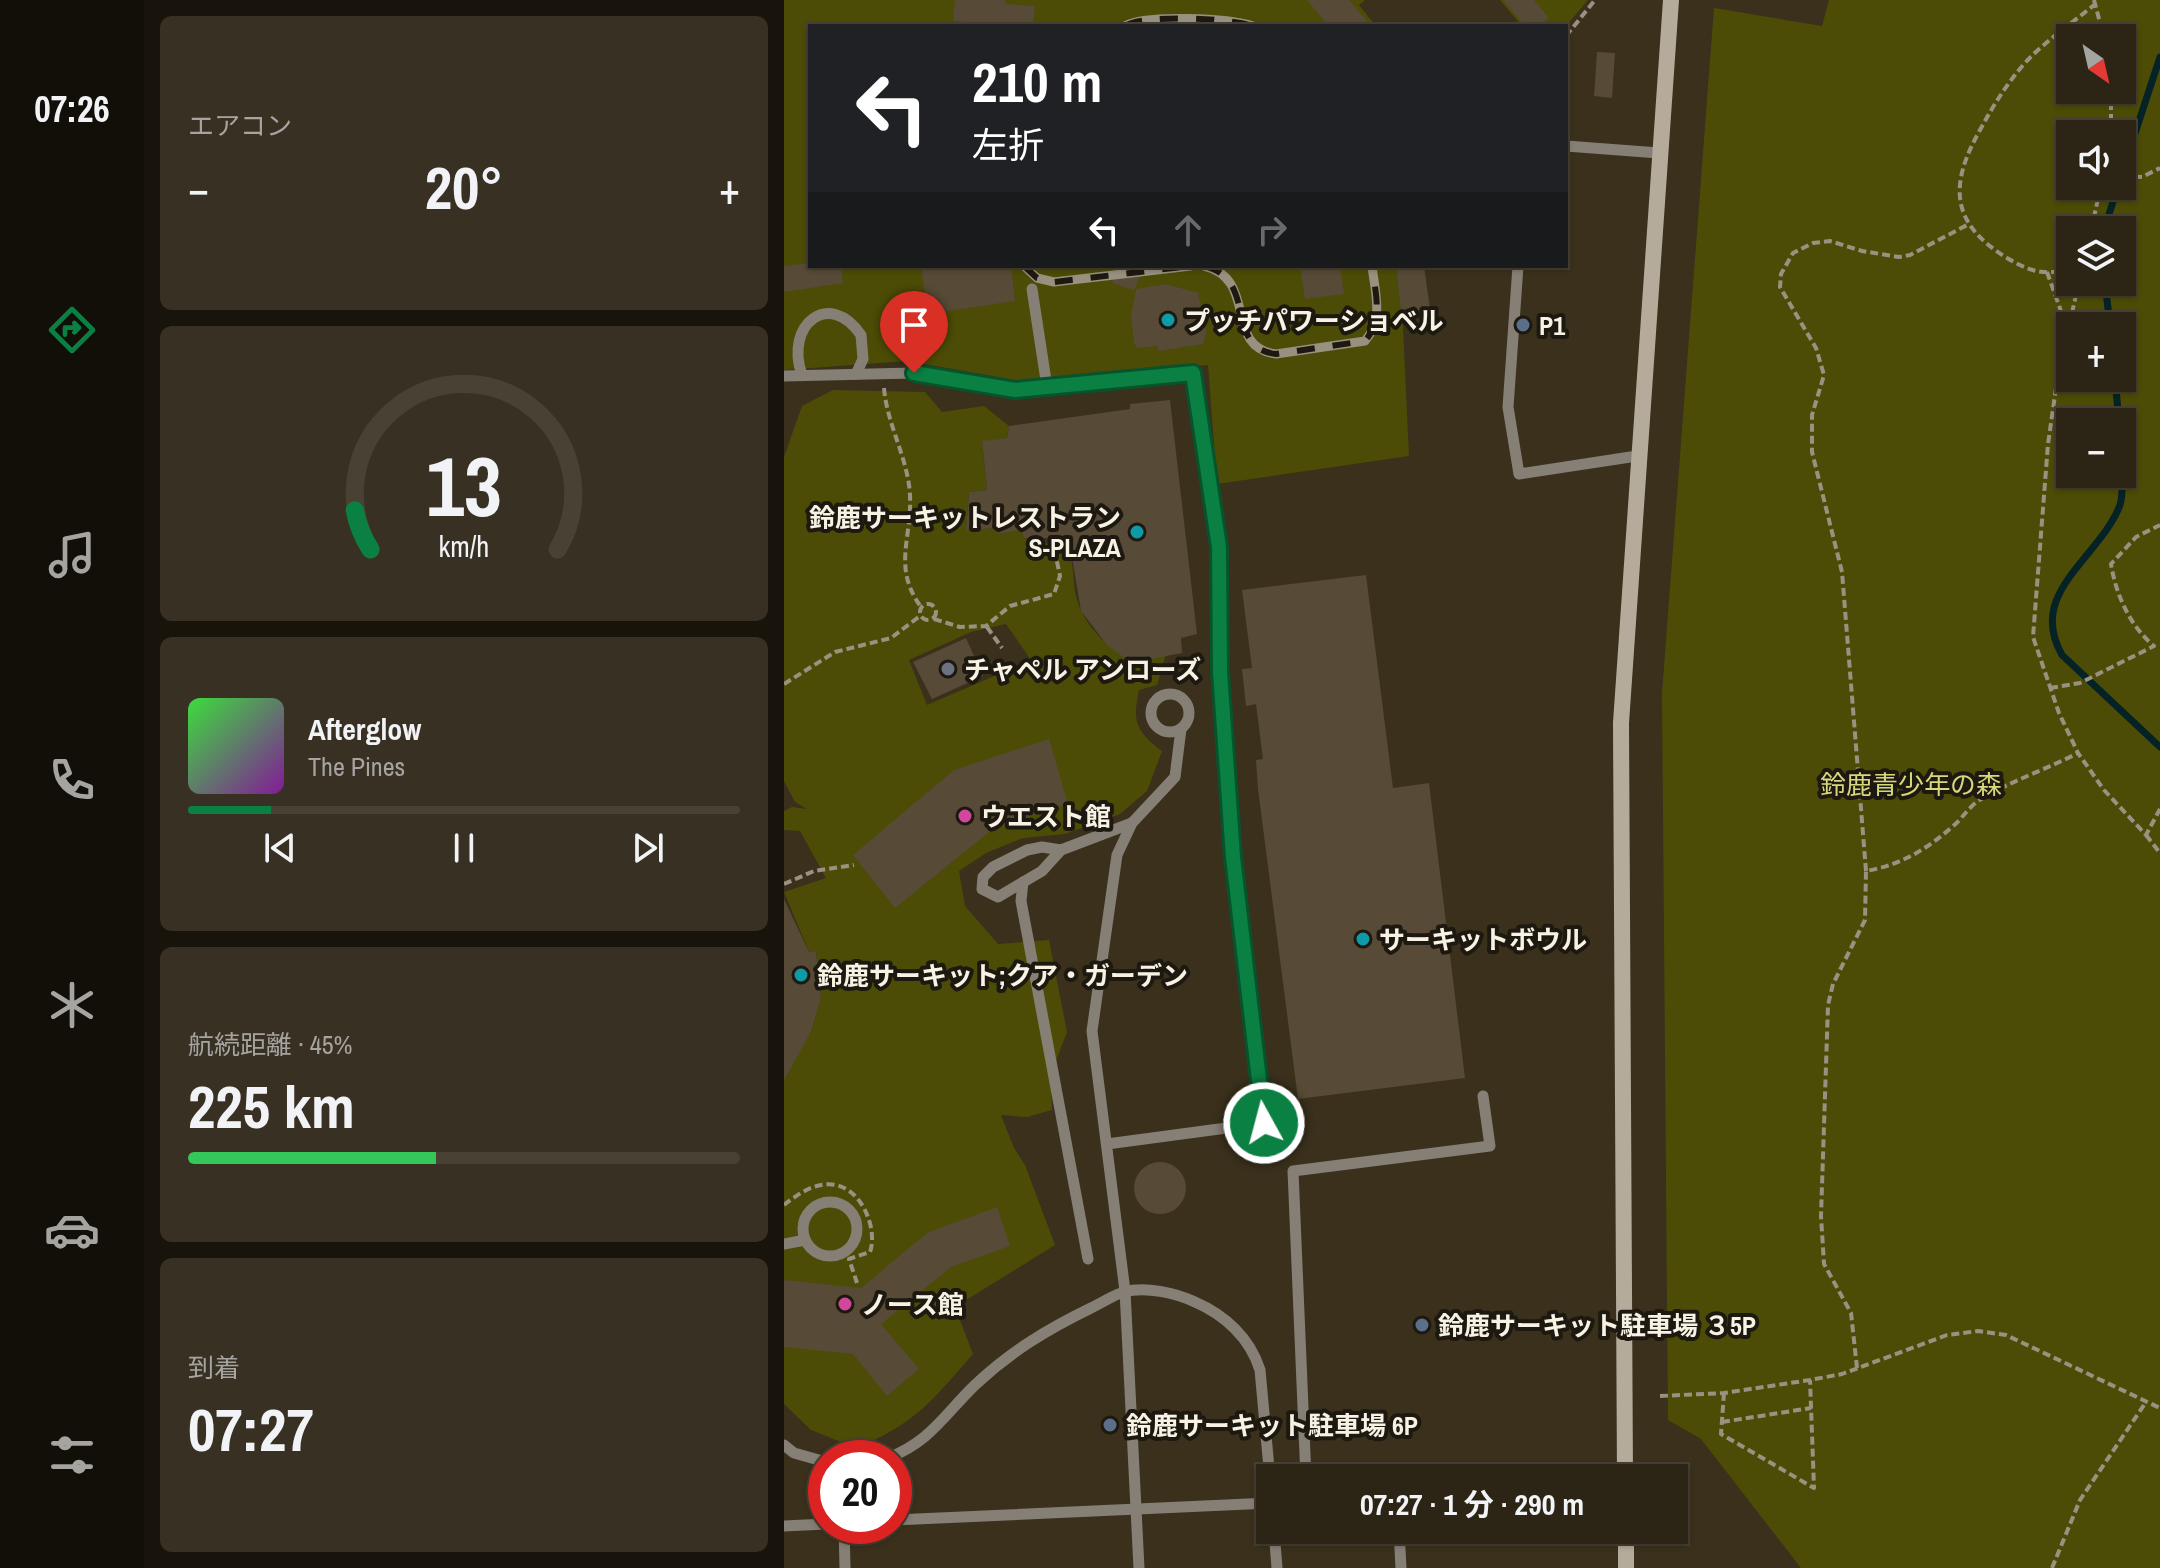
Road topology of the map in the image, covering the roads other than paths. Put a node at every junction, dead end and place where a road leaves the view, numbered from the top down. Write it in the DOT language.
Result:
graph roads {
  1 [pos="1671,0"];
  2 [pos="1568,146"];
  3 [pos="1659,153"];
  4 [pos="1518,268"];
  5 [pos="1032,289"];
  6 [pos="856,374"];
  7 [pos="802,375"];
  8 [pos="784,376"];
  9 [pos="1047,387"];
  10 [pos="1637,456"];
  11 [pos="1181,729"];
  12 [pos="1132,823"];
  13 [pos="1061,850"];
  14 [pos="1023,882"];
  15 [pos="1483,1096"];
  16 [pos="1107,1144"];
  17 [pos="805,1240"];
  18 [pos="784,1244"];
  19 [pos="1088,1259"];
  20 [pos="1125,1291"];
  21 [pos="784,1445"];
  22 [pos="912,1447"];
  23 [pos="808,1457"];
  24 [pos="1269,1464"];
  25 [pos="1305,1464"];
  26 [pos="1625,1464"];
  27 [pos="1256,1504"];
  28 [pos="1135,1508"];
  29 [pos="912,1519"];
  30 [pos="808,1525"];
  31 [pos="784,1526"];
  32 [pos="844,1544"];
  33 [pos="1275,1544"];
  34 [pos="1400,1544"];
  35 [pos="1626,1544"];
  36 [pos="845,1568"];
  37 [pos="1139,1568"];
  38 [pos="1277,1568"];
  39 [pos="1401,1568"];
  40 [pos="1626,1568"];
  1 -- 3 [label="street"];
  2 -- 3 [label="lane"];
  3 -- 10 [label="street"];
  4 -- 10 [label="lane"];
  5 -- 9 [label="lane"];
  6 -- 7 [label="lane"];
  6 -- 7 [label="lane"];
  6 -- 9 [label="lane"];
  7 -- 8 [label="lane"];
  9 -- 16 [label="lane"];
  10 -- 26 [label="street"];
  11 -- 12 [label="lane"];
  12 -- 13 [label="lane"];
  12 -- 16 [label="lane"];
  13 -- 14 [label="lane"];
  13 -- 14 [label="lane"];
  14 -- 19 [label="lane"];
  15 -- 25 [label="lane"];
  16 -- 20 [label="lane"];
  17 -- 17 [label="lane"];
  17 -- 18 [label="lane"];
  20 -- 22 [label="lane"];
  20 -- 24 [label="lane"];
  20 -- 28 [label="lane"];
  21 -- 23 [label="lane"];
  27 -- 28 [label="lane"];
  28 -- 29 [label="lane"];
  28 -- 37 [label="lane"];
  30 -- 31 [label="lane"];
  32 -- 36 [label="lane"];
  33 -- 38 [label="lane"];
  34 -- 39 [label="lane"];
  35 -- 40 [label="street"];
}
